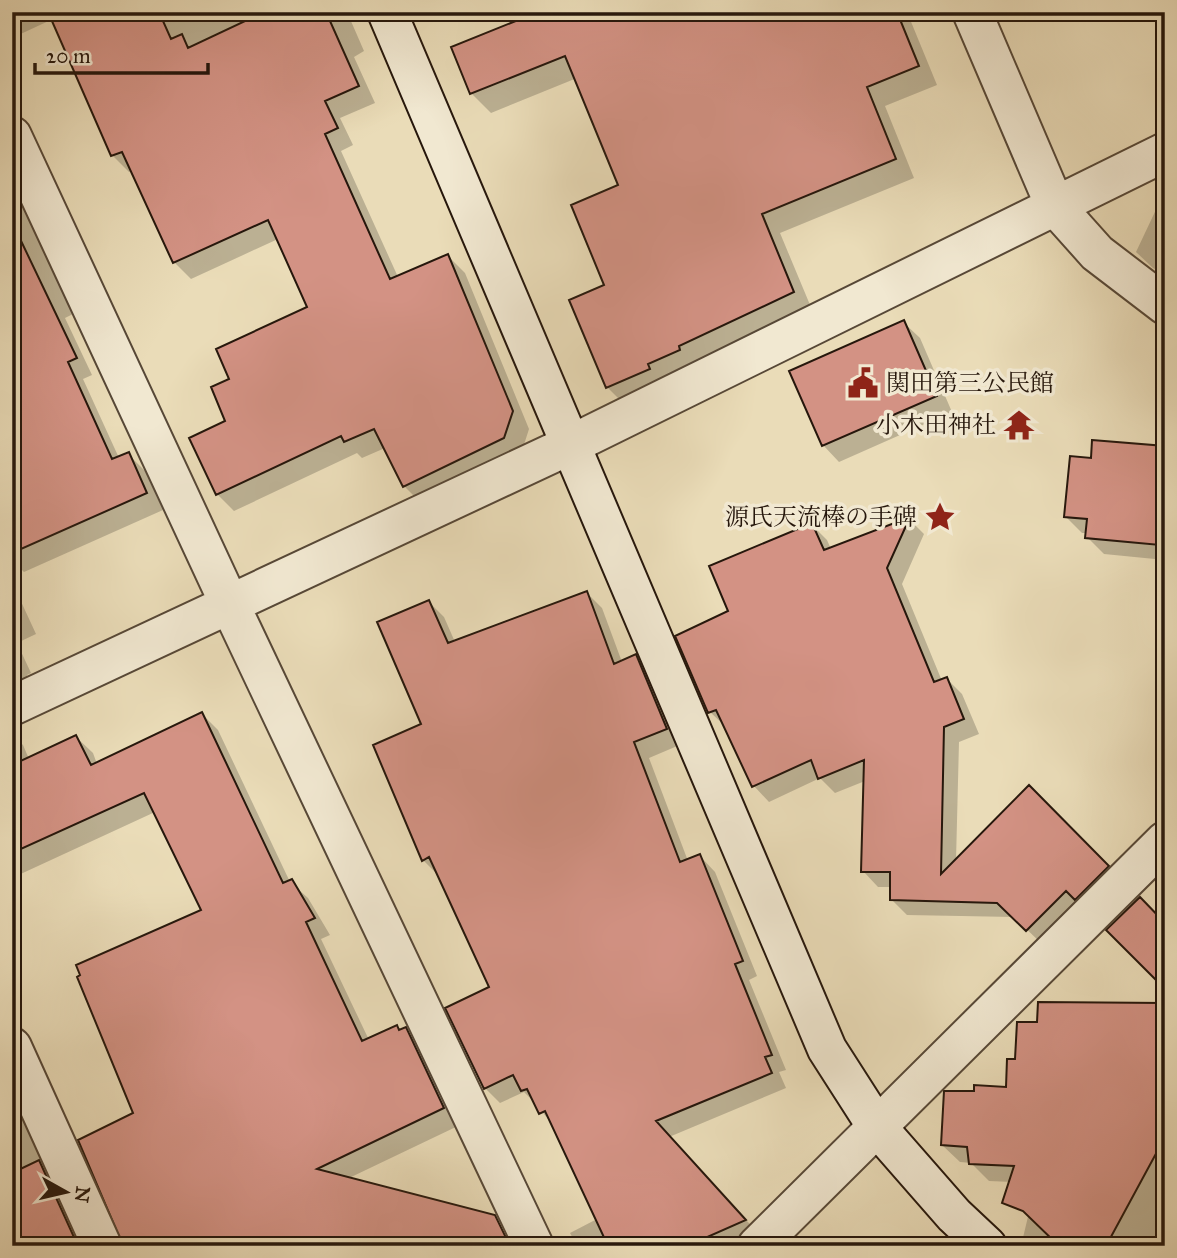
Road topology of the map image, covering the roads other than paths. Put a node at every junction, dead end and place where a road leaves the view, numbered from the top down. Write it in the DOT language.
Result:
graph roads {
  1 [pos="387,12"];
  2 [pos="971,12"];
  3 [pos="12,135"];
  4 [pos="1165,152"];
  5 [pos="1055,206"];
  6 [pos="1165,305"];
  7 [pos="570,445"];
  8 [pos="230,605"];
  9 [pos="12,706"];
  10 [pos="1165,841"];
  11 [pos="12,1047"];
  12 [pos="877,1127"];
  13 [pos="102,1246"];
  14 [pos="534,1246"];
  15 [pos="757,1246"];
  16 [pos="987,1246"];
  1 -- 7 [label="street"];
  2 -- 5 [label="street"];
  3 -- 8 [label="street"];
  4 -- 5 [label="street"];
  5 -- 6 [label="street"];
  5 -- 7 [label="street"];
  7 -- 8 [label="street"];
  7 -- 12 [label="street"];
  8 -- 9 [label="street"];
  8 -- 14 [label="street"];
  10 -- 12 [label="street"];
  11 -- 13 [label="street"];
  12 -- 15 [label="street"];
  12 -- 16 [label="street"];
}
